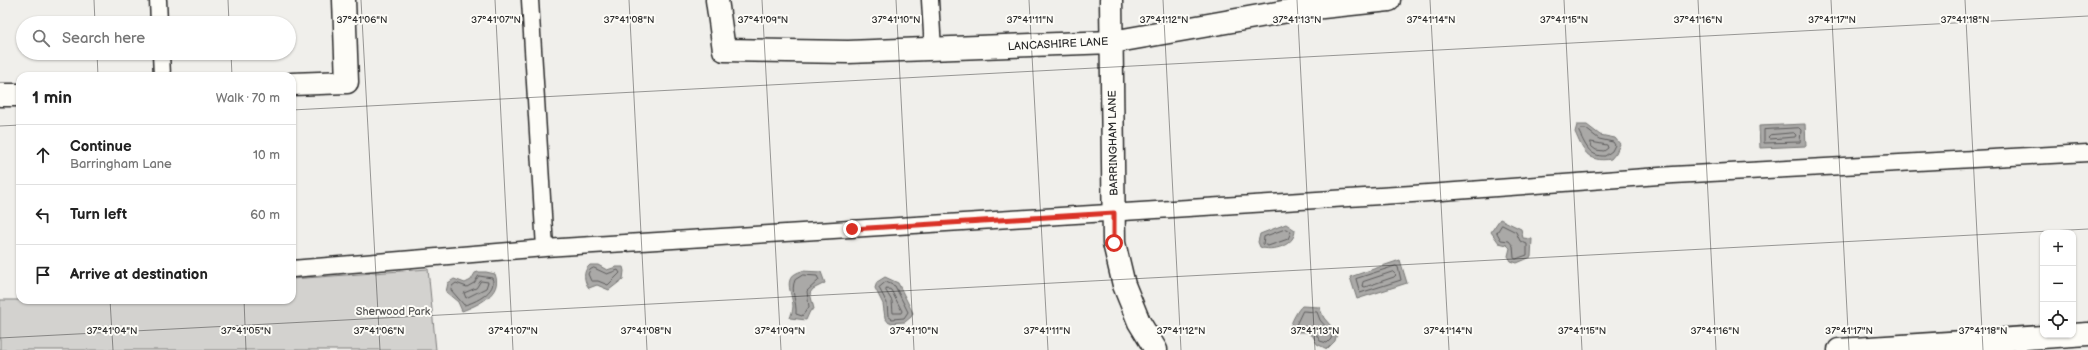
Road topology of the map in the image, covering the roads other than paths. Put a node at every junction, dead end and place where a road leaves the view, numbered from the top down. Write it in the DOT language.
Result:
graph roads {
  1 [pos="158,0"];
  2 [pos="344,0"];
  3 [pos="530,0"];
  4 [pos="717,0"];
  5 [pos="930,0"];
  6 [pos="1110,0"];
  7 [pos="1389,0"];
  8 [pos="159,16"];
  9 [pos="1112,42"];
  10 [pos="933,49"];
  11 [pos="161,60"];
  12 [pos="162,72"];
  13 [pos="296,84"];
  14 [pos="0,95"];
  15 [pos="16,95"];
  16 [pos="2088,153"];
  17 [pos="1114,213"];
  18 [pos="545,248"];
  19 [pos="296,269"];
  20 [pos="2088,334"];
  21 [pos="1156,350"];
  22 [pos="1839,350"];
  1 -- 8 [label="lane"];
  2 -- 13 [label="street"];
  3 -- 18 [label="lane"];
  4 -- 10 [label="street, LANCASHIRE LANE"];
  5 -- 10 [label="lane"];
  6 -- 9 [label="street, BARRINGHAM LANE"];
  7 -- 9 [label="street, LANCASHIRE LANE"];
  9 -- 10 [label="street, LANCASHIRE LANE"];
  9 -- 17 [label="street, BARRINGHAM LANE"];
  11 -- 12 [label="lane"];
  14 -- 15 [label="street"];
  16 -- 17 [label="lane"];
  17 -- 18 [label="lane"];
  17 -- 21 [label="street, BARRINGHAM LANE"];
  18 -- 19 [label="lane"];
  20 -- 22 [label="street"];
}
